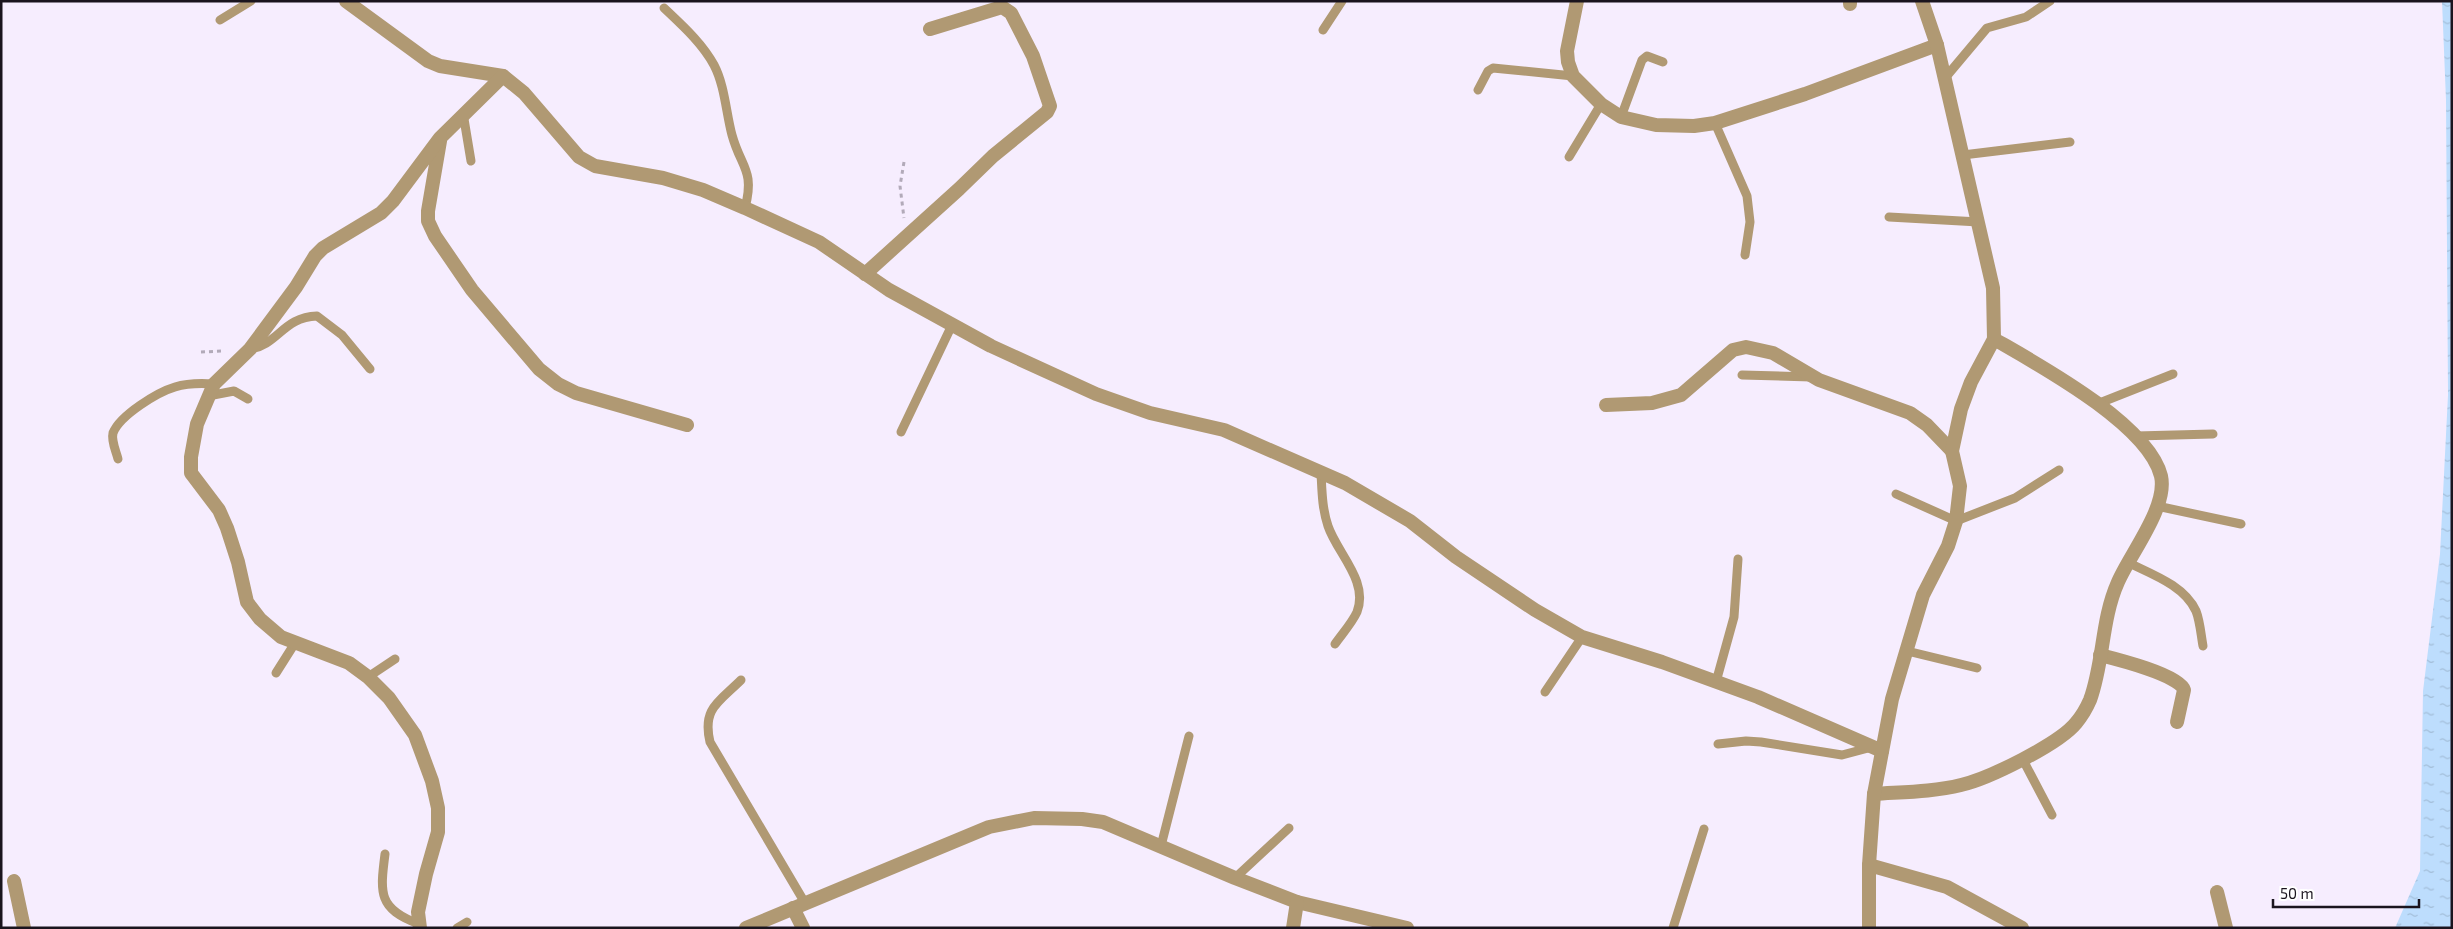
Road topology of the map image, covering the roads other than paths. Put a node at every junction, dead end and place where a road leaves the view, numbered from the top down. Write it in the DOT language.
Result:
graph roads {
  1 [pos="251,1"];
  2 [pos="346,1"];
  3 [pos="1342,1"];
  4 [pos="1577,1"];
  5 [pos="1922,1"];
  6 [pos="2050,1"];
  7 [pos="664,8"];
  8 [pos="220,20"];
  9 [pos="930,29"];
  10 [pos="1323,30"];
  11 [pos="1937,45"];
  12 [pos="1663,62"];
  13 [pos="503,76"];
  14 [pos="1573,76"];
  15 [pos="1945,78"];
  16 [pos="1478,90"];
  17 [pos="1600,104"];
  18 [pos="463,113"];
  19 [pos="1620,117"];
  20 [pos="1715,123"];
  21 [pos="440,138"];
  22 [pos="2070,142"];
  23 [pos="1963,155"];
  24 [pos="1569,157"];
  25 [pos="471,161"];
  26 [pos="745,208"];
  27 [pos="1889,217"];
  28 [pos="1979,222"];
  29 [pos="1745,255"];
  30 [pos="865,274"];
  31 [pos="952,325"];
  32 [pos="1994,339"];
  33 [pos="250,349"];
  34 [pos="370,369"];
  35 [pos="2173,374"];
  36 [pos="1742,375"];
  37 [pos="1811,377"];
  38 [pos="211,390"];
  39 [pos="248,399"];
  40 [pos="2097,404"];
  41 [pos="1606,406"];
  42 [pos="687,426"];
  43 [pos="901,432"];
  44 [pos="2213,434"];
  45 [pos="2136,436"];
  46 [pos="1952,451"];
  47 [pos="118,459"];
  48 [pos="2058,470"];
  49 [pos="1321,472"];
  50 [pos="1896,494"];
  51 [pos="2158,506"];
  52 [pos="1956,520"];
  53 [pos="2241,524"];
  54 [pos="1738,559"];
  55 [pos="2127,562"];
  56 [pos="1582,637"];
  57 [pos="295,643"];
  58 [pos="1335,644"];
  59 [pos="2203,646"];
  60 [pos="1907,651"];
  61 [pos="2100,655"];
  62 [pos="395,658"];
  63 [pos="1977,668"];
  64 [pos="276,673"];
  65 [pos="368,677"];
  66 [pos="741,680"];
  67 [pos="1716,682"];
  68 [pos="1545,692"];
  69 [pos="2177,722"];
  70 [pos="1189,736"];
  71 [pos="1718,744"];
  72 [pos="1877,749"];
  73 [pos="2022,758"];
  74 [pos="1874,794"];
  75 [pos="2052,815"];
  76 [pos="1289,828"];
  77 [pos="1704,829"];
  78 [pos="1161,846"];
  79 [pos="384,854"];
  80 [pos="1869,865"];
  81 [pos="1235,878"];
  82 [pos="14,881"];
  83 [pos="2217,892"];
  84 [pos="1297,902"];
  85 [pos="799,905"];
  86 [pos="467,922"];
  87 [pos="420,926"];
  88 [pos="24,928"];
  89 [pos="456,928"];
  90 [pos="746,928"];
  91 [pos="804,928"];
  92 [pos="1293,928"];
  93 [pos="1407,928"];
  94 [pos="1673,928"];
  95 [pos="1868,928"];
  96 [pos="2022,928"];
  97 [pos="2226,928"];
  1 -- 8 [label="lane"];
  2 -- 13 [label="street"];
  3 -- 10 [label="lane"];
  4 -- 14 [label="street"];
  5 -- 11 [label="street"];
  6 -- 15 [label="lane"];
  7 -- 26 [label="lane"];
  9 -- 30 [label="street"];
  11 -- 15 [label="street"];
  11 -- 20 [label="street"];
  12 -- 19 [label="lane"];
  13 -- 18 [label="street"];
  13 -- 26 [label="street"];
  14 -- 16 [label="lane"];
  14 -- 17 [label="street"];
  15 -- 23 [label="street"];
  17 -- 19 [label="street"];
  17 -- 24 [label="lane"];
  18 -- 21 [label="street"];
  18 -- 25 [label="lane"];
  19 -- 20 [label="street"];
  20 -- 29 [label="lane"];
  21 -- 33 [label="street"];
  21 -- 42 [label="street"];
  22 -- 23 [label="lane"];
  23 -- 28 [label="street"];
  26 -- 30 [label="street"];
  27 -- 28 [label="lane"];
  28 -- 32 [label="street"];
  30 -- 31 [label="street"];
  31 -- 43 [label="lane"];
  31 -- 49 [label="street"];
  32 -- 40 [label="street"];
  32 -- 46 [label="street"];
  33 -- 34 [label="lane"];
  33 -- 38 [label="street"];
  35 -- 40 [label="lane"];
  36 -- 37 [label="lane"];
  37 -- 41 [label="street"];
  37 -- 46 [label="street"];
  38 -- 39 [label="lane"];
  38 -- 47 [label="lane"];
  38 -- 57 [label="street"];
  40 -- 45 [label="street"];
  44 -- 45 [label="lane"];
  45 -- 51 [label="street"];
  46 -- 52 [label="street"];
  48 -- 52 [label="lane"];
  49 -- 56 [label="street"];
  49 -- 58 [label="lane"];
  50 -- 52 [label="lane"];
  51 -- 53 [label="lane"];
  51 -- 55 [label="street"];
  52 -- 60 [label="street"];
  54 -- 67 [label="lane"];
  55 -- 59 [label="lane"];
  55 -- 61 [label="street"];
  56 -- 67 [label="street"];
  56 -- 68 [label="lane"];
  57 -- 64 [label="lane"];
  57 -- 65 [label="street"];
  60 -- 63 [label="lane"];
  60 -- 72 [label="street"];
  61 -- 69 [label="street"];
  61 -- 73 [label="street"];
  62 -- 65 [label="lane"];
  65 -- 87 [label="street"];
  66 -- 85 [label="lane"];
  67 -- 72 [label="street"];
  70 -- 78 [label="lane"];
  71 -- 72 [label="lane"];
  72 -- 74 [label="street"];
  73 -- 74 [label="street"];
  73 -- 75 [label="lane"];
  74 -- 80 [label="street"];
  76 -- 81 [label="lane"];
  77 -- 94 [label="lane"];
  78 -- 81 [label="street"];
  78 -- 85 [label="street"];
  79 -- 87 [label="lane"];
  80 -- 95 [label="street"];
  80 -- 96 [label="street"];
  81 -- 84 [label="street"];
  82 -- 88 [label="street"];
  83 -- 97 [label="street"];
  84 -- 92 [label="street"];
  84 -- 93 [label="street"];
  85 -- 90 [label="street"];
  85 -- 91 [label="street"];
  86 -- 89 [label="lane"];
}
